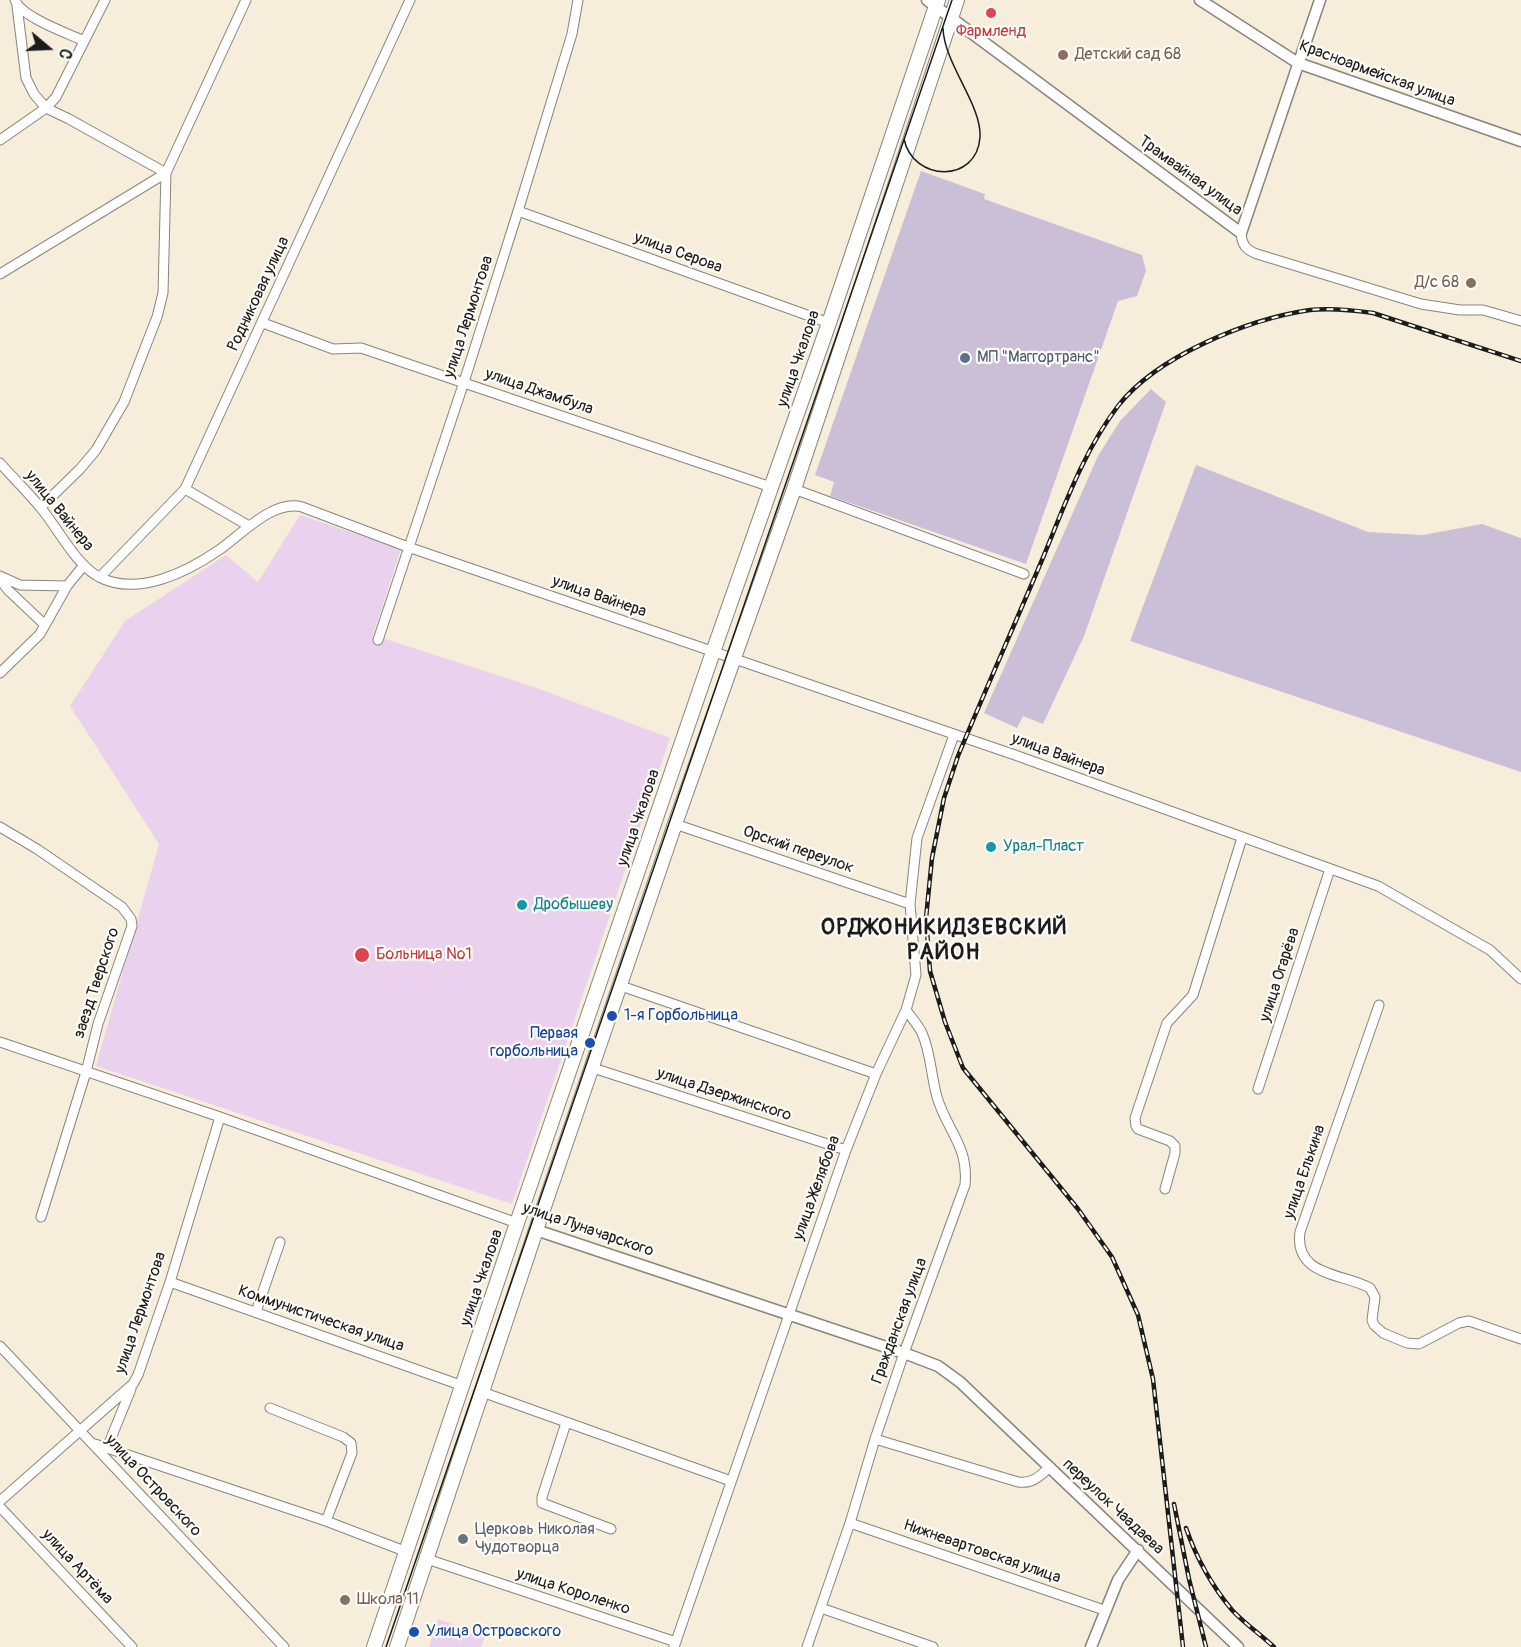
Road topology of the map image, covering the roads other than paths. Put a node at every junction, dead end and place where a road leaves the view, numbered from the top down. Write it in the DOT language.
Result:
graph roads {
  1 [pos="105,0"];
  2 [pos="246,0"];
  3 [pos="410,0"];
  4 [pos="578,0"];
  5 [pos="957,0"];
  6 [pos="1200,0"];
  7 [pos="1320,0"];
  8 [pos="934,2"];
  9 [pos="16,3"];
  10 [pos="951,18"];
  11 [pos="84,41"];
  12 [pos="1298,63"];
  13 [pos="46,108"];
  14 [pos="0,140"];
  15 [pos="1521,141"];
  16 [pos="166,173"];
  17 [pos="518,211"];
  18 [pos="1241,232"];
  19 [pos="0,274"];
  20 [pos="1521,321"];
  21 [pos="263,323"];
  22 [pos="829,323"];
  23 [pos="464,382"];
  24 [pos="0,463"];
  25 [pos="771,487"];
  26 [pos="185,489"];
  27 [pos="794,489"];
  28 [pos="41,507"];
  29 [pos="249,526"];
  30 [pos="408,547"];
  31 [pos="84,565"];
  32 [pos="1024,574"];
  33 [pos="100,577"];
  34 [pos="0,578"];
  35 [pos="66,586"];
  36 [pos="45,625"];
  37 [pos="378,640"];
  38 [pos="713,652"];
  39 [pos="733,660"];
  40 [pos="0,674"];
  41 [pos="954,735"];
  42 [pos="675,824"];
  43 [pos="0,827"];
  44 [pos="1242,838"];
  45 [pos="1330,869"];
  46 [pos="910,904"];
  47 [pos="1521,979"];
  48 [pos="621,986"];
  49 [pos="1379,1005"];
  50 [pos="906,1010"];
  51 [pos="0,1042"];
  52 [pos="593,1068"];
  53 [pos="86,1072"];
  54 [pos="876,1074"];
  55 [pos="1258,1089"];
  56 [pos="220,1117"];
  57 [pos="846,1150"];
  58 [pos="1165,1189"];
  59 [pos="41,1217"];
  60 [pos="517,1223"];
  61 [pos="536,1230"];
  62 [pos="280,1242"];
  63 [pos="170,1282"];
  64 [pos="256,1312"];
  65 [pos="789,1314"];
  66 [pos="1521,1339"];
  67 [pos="0,1346"];
  68 [pos="904,1353"];
  69 [pos="133,1384"];
  70 [pos="463,1386"];
  71 [pos="482,1392"];
  72 [pos="270,1408"];
  73 [pos="566,1423"];
  74 [pos="79,1431"];
  75 [pos="875,1438"];
  76 [pos="92,1443"];
  77 [pos="107,1448"];
  78 [pos="1050,1467"];
  79 [pos="731,1481"];
  80 [pos="0,1501"];
  81 [pos="0,1507"];
  82 [pos="326,1521"];
  83 [pos="850,1523"];
  84 [pos="611,1529"];
  85 [pos="1138,1550"];
  86 [pos="407,1552"];
  87 [pos="427,1559"];
  88 [pos="821,1608"];
  89 [pos="1104,1610"];
  90 [pos="675,1644"];
  91 [pos="132,1647"];
  92 [pos="284,1647"];
  93 [pos="374,1647"];
  94 [pos="397,1647"];
  95 [pos="807,1647"];
  96 [pos="933,1647"];
  97 [pos="1091,1647"];
  98 [pos="1238,1647"];
  1 -- 11 [label="street"];
  2 -- 16 [label="street"];
  3 -- 21 [label="street, Родниковая улица"];
  4 -- 17 [label="street, улица Лермонтова"];
  5 -- 10 [label="main road"];
  6 -- 12 [label="street, Красноармейская улица"];
  7 -- 12 [label="street"];
  8 -- 10 [label="street, Трамвайная улица"];
  8 -- 22 [label="main road, улица Чкалова"];
  9 -- 11 [label="street"];
  9 -- 13 [label="street"];
  10 -- 18 [label="street, Трамвайная улица"];
  10 -- 27 [label="main road"];
  11 -- 13 [label="street"];
  12 -- 15 [label="street, Красноармейская улица"];
  12 -- 18 [label="street"];
  13 -- 14 [label="street"];
  13 -- 16 [label="street"];
  16 -- 19 [label="street"];
  16 -- 28 [label="street"];
  17 -- 22 [label="street, улица Серова"];
  17 -- 23 [label="street, улица Лермонтова"];
  18 -- 20 [label="street, Трамвайная улица"];
  21 -- 23 [label="street, улица Джамбула"];
  21 -- 26 [label="street, Родниковая улица"];
  22 -- 25 [label="main road, улица Чкалова"];
  23 -- 25 [label="street, улица Джамбула"];
  23 -- 30 [label="street, улица Лермонтова"];
  24 -- 28 [label="street, улица Вайнера"];
  25 -- 38 [label="main road, улица Чкалова"];
  26 -- 29 [label="street"];
  26 -- 33 [label="street, Родниковая улица"];
  27 -- 32 [label="street"];
  27 -- 39 [label="main road"];
  28 -- 31 [label="street, улица Вайнера"];
  29 -- 30 [label="street, улица Вайнера"];
  29 -- 33 [label="street, улица Вайнера"];
  30 -- 37 [label="street, улица Лермонтова"];
  30 -- 38 [label="street, улица Вайнера"];
  31 -- 33 [label="street, улица Вайнера"];
  31 -- 35 [label="street"];
  34 -- 35 [label="street"];
  34 -- 36 [label="street"];
  35 -- 36 [label="street"];
  36 -- 40 [label="street"];
  38 -- 39 [label="street, улица Вайнера"];
  38 -- 60 [label="main road, улица Чкалова"];
  39 -- 41 [label="street, улица Вайнера"];
  39 -- 42 [label="main road"];
  41 -- 44 [label="street, улица Вайнера"];
  41 -- 46 [label="street, улица Желябова"];
  42 -- 46 [label="street, Орский переулок"];
  42 -- 48 [label="main road"];
  43 -- 53 [label="street, заезд Тверского"];
  44 -- 45 [label="street, улица Вайнера"];
  44 -- 58 [label="street"];
  45 -- 47 [label="street, улица Вайнера"];
  45 -- 55 [label="street, улица Огарёва"];
  46 -- 50 [label="street, улица Желябова"];
  48 -- 52 [label="main road"];
  48 -- 54 [label="street"];
  49 -- 66 [label="street, улица Елькина"];
  50 -- 54 [label="street, улица Желябова"];
  50 -- 68 [label="street, Гражданская улица"];
  51 -- 53 [label="street, улица Луначарского"];
  52 -- 57 [label="street, улица Дзержинского"];
  52 -- 61 [label="main road"];
  53 -- 56 [label="street, улица Луначарского"];
  53 -- 59 [label="street"];
  54 -- 57 [label="street, улица Желябова"];
  56 -- 60 [label="street, улица Луначарского"];
  56 -- 63 [label="street, улица Лермонтова"];
  57 -- 65 [label="street, улица Желябова"];
  60 -- 61 [label="main road, улица Луначарского"];
  60 -- 70 [label="main road, улица Чкалова"];
  61 -- 65 [label="street, улица Луначарского"];
  61 -- 71 [label="main road"];
  62 -- 64 [label="street"];
  63 -- 64 [label="street, Коммунистическая улица"];
  63 -- 69 [label="street, улица Лермонтова"];
  64 -- 70 [label="street, Коммунистическая улица"];
  65 -- 68 [label="street, улица Луначарского"];
  65 -- 79 [label="street, улица Желябова"];
  67 -- 74 [label="street, улица Островского"];
  68 -- 75 [label="street, Гражданская улица"];
  68 -- 78 [label="street, улица Луначарского"];
  69 -- 74 [label="street, улица Лермонтова"];
  69 -- 77 [label="street"];
  70 -- 86 [label="main road, улица Чкалова"];
  71 -- 73 [label="street"];
  71 -- 87 [label="main road"];
  72 -- 82 [label="street"];
  73 -- 79 [label="street"];
  73 -- 84 [label="street"];
  74 -- 76 [label="street, улица Островского"];
  74 -- 80 [label="street, улица Лермонтова"];
  75 -- 78 [label="street, переулок Чаадаева"];
  75 -- 83 [label="street, Гражданская улица"];
  76 -- 77 [label="street"];
  76 -- 92 [label="street, улица Островского"];
  77 -- 82 [label="street"];
  78 -- 85 [label="street, переулок Чаадаева"];
  79 -- 90 [label="street, улица Желябова"];
  81 -- 91 [label="street, улица Артёма"];
  82 -- 86 [label="street"];
  83 -- 88 [label="street, Гражданская улица"];
  83 -- 89 [label="street, Нижневартовская улица"];
  85 -- 89 [label="street"];
  85 -- 98 [label="street, переулок Чаадаева"];
  86 -- 93 [label="main road, улица Чкалова"];
  87 -- 90 [label="street, улица Короленко"];
  87 -- 94 [label="main road"];
  88 -- 95 [label="street, Гражданская улица"];
  88 -- 96 [label="street"];
  89 -- 97 [label="street"];
}
